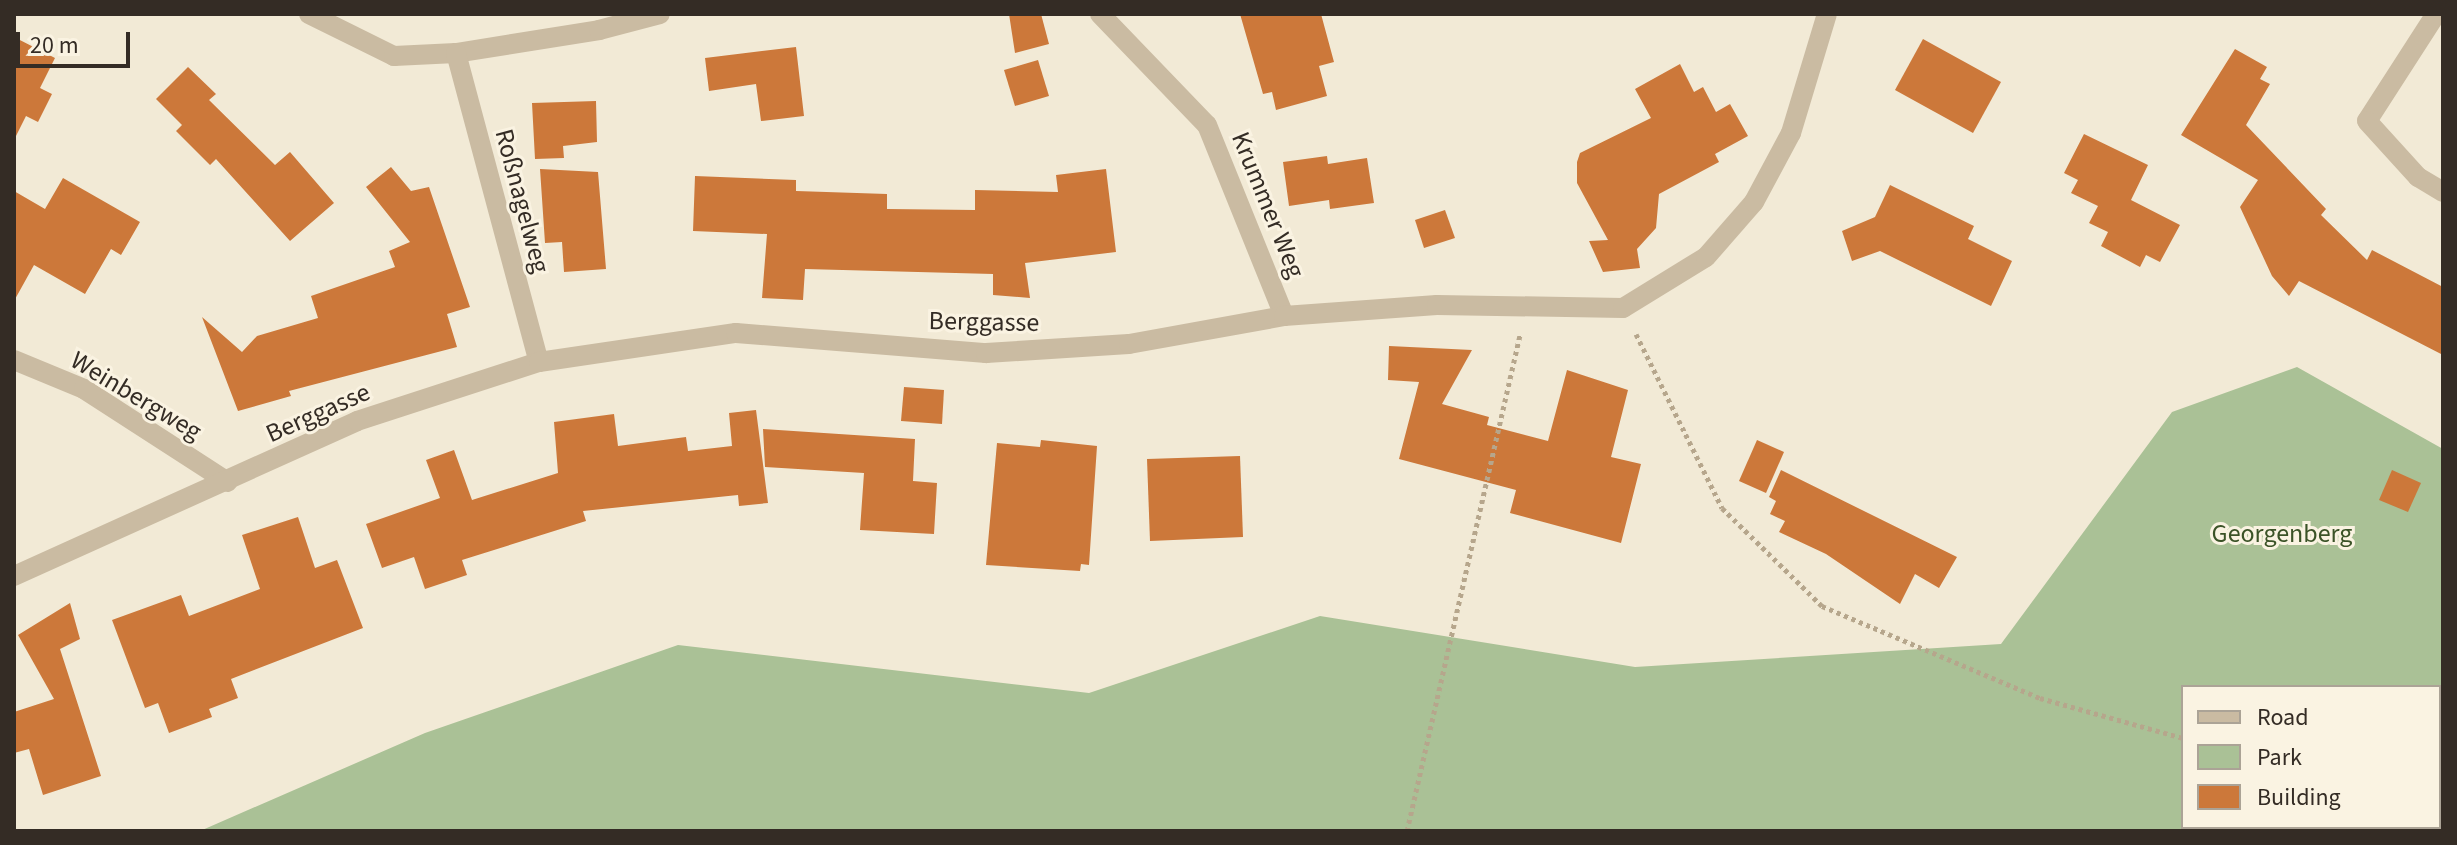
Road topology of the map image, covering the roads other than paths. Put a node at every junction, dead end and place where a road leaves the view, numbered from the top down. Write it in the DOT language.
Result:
graph roads {
  1 [pos="309,14"];
  2 [pos="660,14"];
  3 [pos="1100,14"];
  4 [pos="1827,14"];
  5 [pos="2436,14"];
  6 [pos="599,22"];
  7 [pos="456,53"];
  8 [pos="2443,192"];
  9 [pos="1284,316"];
  10 [pos="14,360"];
  11 [pos="539,362"];
  12 [pos="228,482"];
  13 [pos="14,576"];
  1 -- 7 [label="street"];
  2 -- 6 [label="street"];
  3 -- 9 [label="street, Krummer Weg"];
  4 -- 9 [label="street, Berggasse"];
  5 -- 8 [label="street"];
  6 -- 7 [label="street"];
  7 -- 11 [label="street, Roßnagelweg"];
  9 -- 11 [label="street, Berggasse"];
  10 -- 12 [label="street, Weinbergweg"];
  11 -- 12 [label="street, Berggasse"];
  12 -- 13 [label="street, Berggasse"];
}
